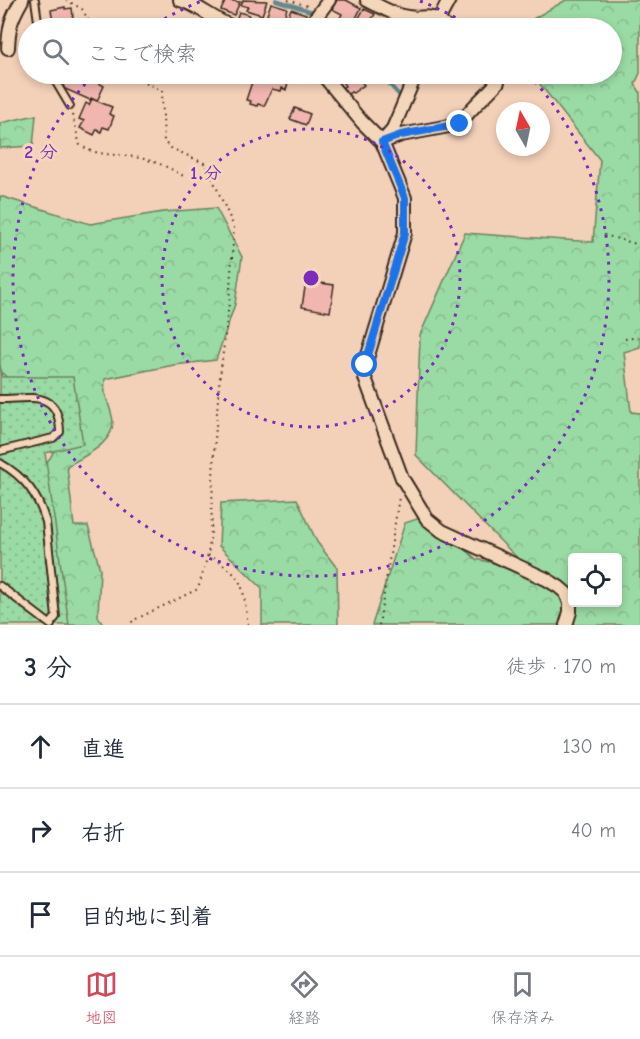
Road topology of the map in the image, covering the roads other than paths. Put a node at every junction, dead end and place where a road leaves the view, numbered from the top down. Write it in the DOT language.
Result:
graph roads {
  1 [pos="22,0"];
  2 [pos="35,0"];
  3 [pos="180,0"];
  4 [pos="329,0"];
  5 [pos="367,0"];
  6 [pos="449,0"];
  7 [pos="38,18"];
  8 [pos="212,18"];
  9 [pos="316,18"];
  10 [pos="430,18"];
  11 [pos="439,18"];
  12 [pos="4,50"];
  13 [pos="57,84"];
  14 [pos="330,84"];
  15 [pos="412,84"];
  16 [pos="496,84"];
  17 [pos="70,106"];
  18 [pos="382,142"];
  19 [pos="0,399"];
  20 [pos="0,451"];
  21 [pos="0,463"];
  22 [pos="0,586"];
  23 [pos="50,624"];
  24 [pos="566,625"];
  1 -- 12 [label="street"];
  2 -- 7 [label="lane"];
  3 -- 8 [label="street"];
  4 -- 9 [label="street"];
  5 -- 10 [label="street"];
  6 -- 11 [label="street"];
  13 -- 17 [label="lane"];
  14 -- 18 [label="street"];
  15 -- 18 [label="street"];
  16 -- 18 [label="street"];
  18 -- 24 [label="street"];
  19 -- 20 [label="lane"];
  21 -- 23 [label="lane"];
  22 -- 23 [label="lane"];
}
